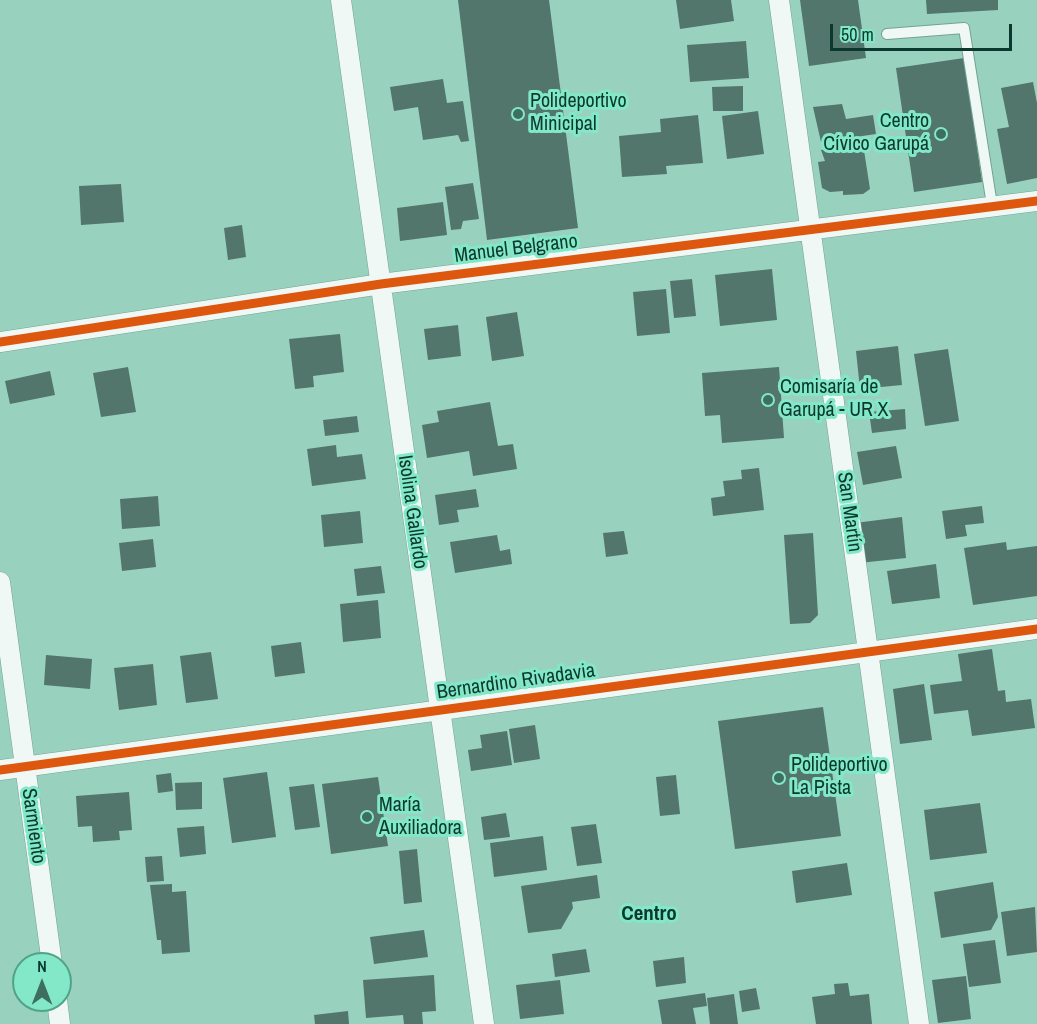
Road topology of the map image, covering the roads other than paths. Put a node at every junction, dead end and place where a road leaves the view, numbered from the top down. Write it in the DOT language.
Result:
graph roads {
  1 [pos="341,0"];
  2 [pos="779,0"];
  3 [pos="887,34"];
  4 [pos="1037,201"];
  5 [pos="992,206"];
  6 [pos="811,230"];
  7 [pos="381,284"];
  8 [pos="0,342"];
  9 [pos="0,582"];
  10 [pos="1037,629"];
  11 [pos="869,652"];
  12 [pos="439,710"];
  13 [pos="25,766"];
  14 [pos="0,770"];
  15 [pos="50,952"];
  16 [pos="484,1024"];
  17 [pos="919,1024"];
  1 -- 7 [label="street, Isolina Gallardo"];
  2 -- 6 [label="street, San Martín"];
  3 -- 5 [label="lane"];
  4 -- 5 [label="street, Manuel Belgrano"];
  5 -- 6 [label="street, Manuel Belgrano"];
  6 -- 7 [label="street, Manuel Belgrano"];
  6 -- 11 [label="street, San Martín"];
  7 -- 8 [label="street, Manuel Belgrano"];
  7 -- 12 [label="street, Isolina Gallardo"];
  9 -- 13 [label="street, Sarmiento"];
  10 -- 11 [label="street, Bernardino Rivadavia"];
  11 -- 12 [label="street, Bernardino Rivadavia"];
  11 -- 17 [label="street, San Martín"];
  12 -- 13 [label="street, Bernardino Rivadavia"];
  12 -- 16 [label="street, Isolina Gallardo"];
  13 -- 14 [label="street, Bernardino Rivadavia"];
  13 -- 15 [label="street, Sarmiento"];
}
